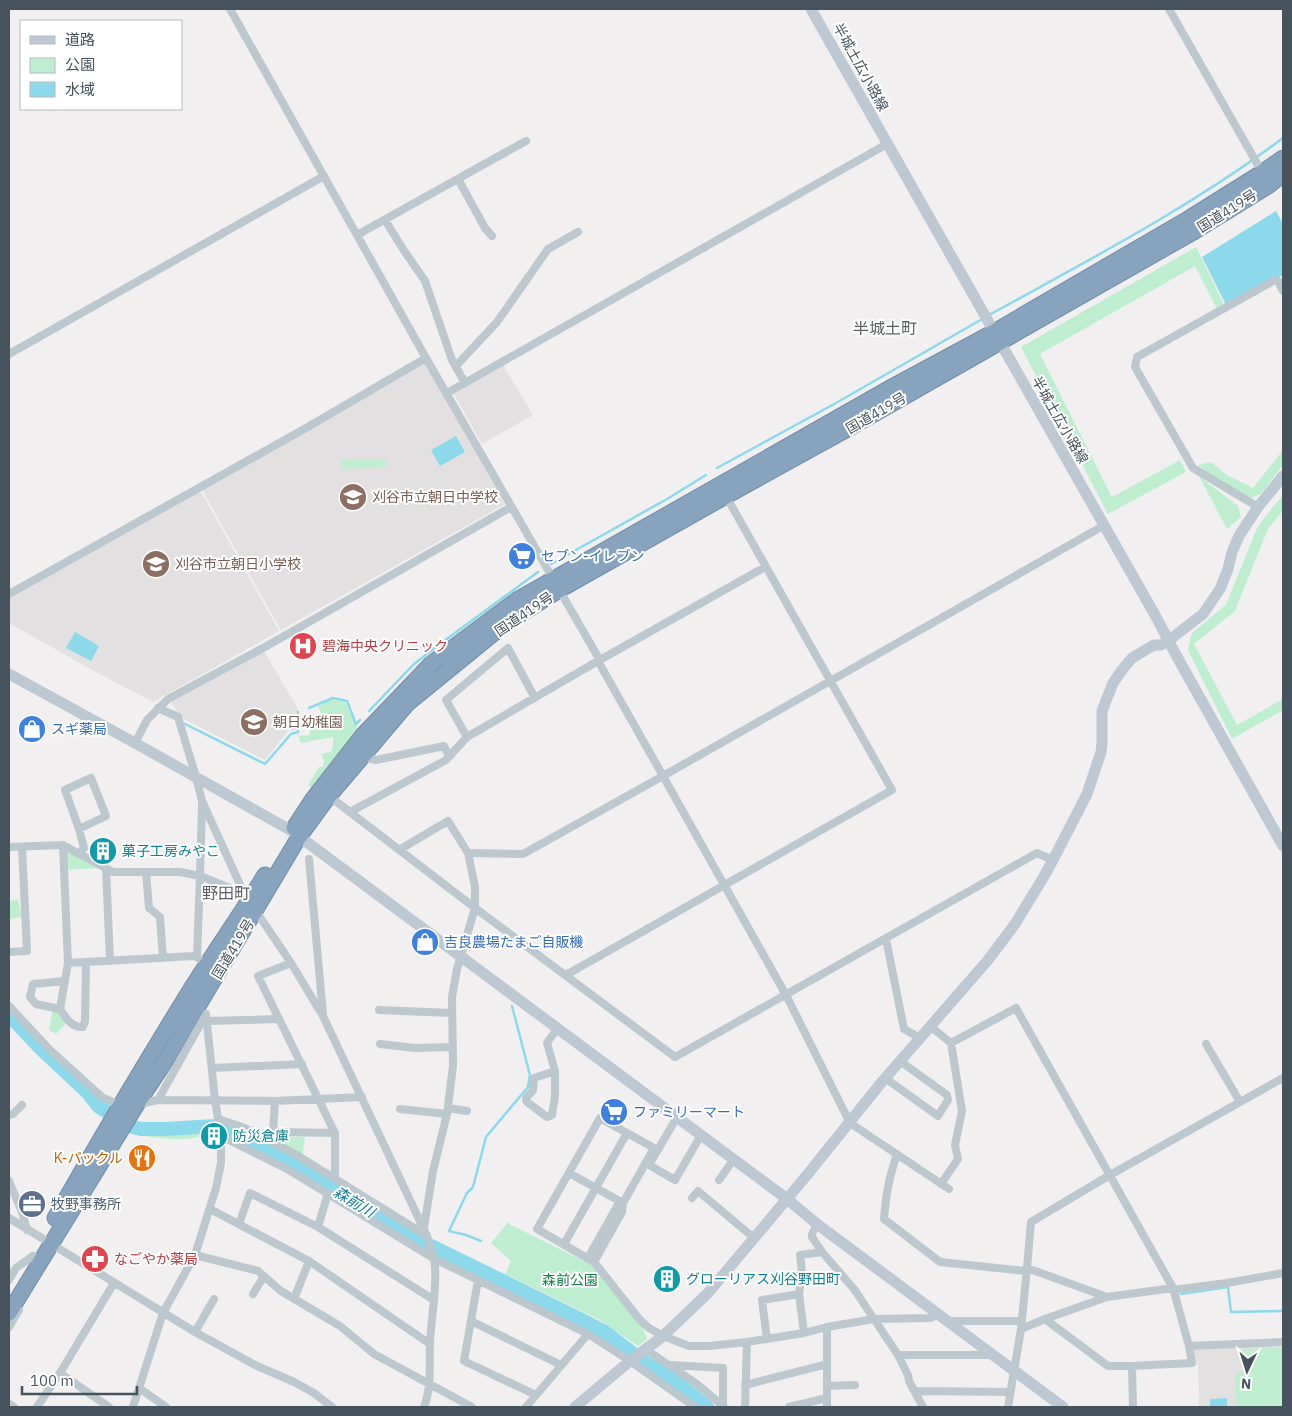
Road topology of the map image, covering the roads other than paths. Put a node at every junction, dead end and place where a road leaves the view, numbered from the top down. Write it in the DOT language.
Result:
graph roads {
  1 [pos="230,9"];
  2 [pos="811,9"];
  3 [pos="1169,9"];
  4 [pos="526,141"];
  5 [pos="887,144"];
  6 [pos="1283,158"];
  7 [pos="1283,174"];
  8 [pos="324,176"];
  9 [pos="458,179"];
  10 [pos="1265,179"];
  11 [pos="385,220"];
  12 [pos="578,232"];
  13 [pos="357,235"];
  14 [pos="492,236"];
  15 [pos="1283,291"];
  16 [pos="991,327"];
  17 [pos="9,354"];
  18 [pos="426,358"];
  19 [pos="456,366"];
  20 [pos="465,382"];
  21 [pos="447,393"];
  22 [pos="1283,476"];
  23 [pos="726,496"];
  24 [pos="511,507"];
  25 [pos="1258,507"];
  26 [pos="1103,526"];
  27 [pos="765,567"];
  28 [pos="556,585"];
  29 [pos="9,594"];
  30 [pos="1168,641"];
  31 [pos="598,661"];
  32 [pos="9,674"];
  33 [pos="831,681"];
  34 [pos="536,698"];
  35 [pos="158,708"];
  36 [pos="467,737"];
  37 [pos="135,743"];
  38 [pos="450,756"];
  39 [pos="362,757"];
  40 [pos="662,776"];
  41 [pos="196,777"];
  42 [pos="329,796"];
  43 [pos="202,801"];
  44 [pos="350,812"];
  45 [pos="79,829"];
  46 [pos="296,834"];
  47 [pos="63,845"];
  48 [pos="1283,846"];
  49 [pos="9,847"];
  50 [pos="22,847"];
  51 [pos="399,850"];
  52 [pos="468,853"];
  53 [pos="80,854"];
  54 [pos="308,859"];
  55 [pos="1053,860"];
  56 [pos="106,868"];
  57 [pos="146,872"];
  58 [pos="200,876"];
  59 [pos="724,885"];
  60 [pos="250,902"];
  61 [pos="475,908"];
  62 [pos="886,938"];
  63 [pos="9,952"];
  64 [pos="461,957"];
  65 [pos="162,958"];
  66 [pos="202,960"];
  67 [pos="110,961"];
  68 [pos="86,962"];
  69 [pos="68,963"];
  70 [pos="291,963"];
  71 [pos="566,975"];
  72 [pos="65,980"];
  73 [pos="786,994"];
  74 [pos="9,1006"];
  75 [pos="60,1010"];
  76 [pos="379,1010"];
  77 [pos="452,1013"];
  78 [pos="324,1016"];
  79 [pos="279,1019"];
  80 [pos="207,1021"];
  81 [pos="930,1026"];
  82 [pos="557,1029"];
  83 [pos="920,1038"];
  84 [pos="951,1043"];
  85 [pos="380,1044"];
  86 [pos="1206,1044"];
  87 [pos="453,1047"];
  88 [pos="900,1061"];
  89 [pos="302,1064"];
  90 [pos="212,1068"];
  91 [pos="555,1071"];
  92 [pos="885,1078"];
  93 [pos="1283,1078"];
  94 [pos="362,1097"];
  95 [pos="319,1099"];
  96 [pos="158,1100"];
  97 [pos="215,1100"];
  98 [pos="275,1101"];
  99 [pos="1240,1102"];
  100 [pos="22,1105"];
  101 [pos="400,1109"];
  102 [pos="134,1110"];
  103 [pos="447,1111"];
  104 [pos="467,1111"];
  105 [pos="114,1114"];
  106 [pos="9,1115"];
  107 [pos="677,1117"];
  108 [pos="218,1119"];
  109 [pos="850,1123"];
  110 [pos="627,1132"];
  111 [pos="335,1133"];
  112 [pos="700,1135"];
  113 [pos="221,1136"];
  114 [pos="897,1154"];
  115 [pos="734,1159"];
  116 [pos="568,1173"];
  117 [pos="1110,1175"];
  118 [pos="335,1179"];
  119 [pos="719,1180"];
  120 [pos="9,1181"];
  121 [pos="941,1184"];
  122 [pos="596,1188"];
  123 [pos="948,1189"];
  124 [pos="328,1193"];
  125 [pos="692,1198"];
  126 [pos="787,1199"];
  127 [pos="621,1202"];
  128 [pos="210,1209"];
  129 [pos="9,1218"];
  130 [pos="239,1224"];
  131 [pos="817,1224"];
  132 [pos="318,1227"];
  133 [pos="424,1227"];
  134 [pos="27,1230"];
  135 [pos="428,1236"];
  136 [pos="754,1238"];
  137 [pos="47,1241"];
  138 [pos="564,1244"];
  139 [pos="822,1252"];
  140 [pos="195,1255"];
  141 [pos="433,1258"];
  142 [pos="36,1259"];
  143 [pos="591,1260"];
  144 [pos="309,1261"];
  145 [pos="1026,1270"];
  146 [pos="1283,1273"];
  147 [pos="264,1276"];
  148 [pos="10,1277"];
  149 [pos="478,1280"];
  150 [pos="114,1283"];
  151 [pos="1173,1289"];
  152 [pos="253,1294"];
  153 [pos="799,1294"];
  154 [pos="9,1295"];
  155 [pos="1107,1297"];
  156 [pos="214,1299"];
  157 [pos="294,1299"];
  158 [pos="434,1300"];
  159 [pos="9,1313"];
  160 [pos="163,1313"];
  161 [pos="944,1318"];
  162 [pos="874,1319"];
  163 [pos="1045,1319"];
  164 [pos="471,1321"];
  165 [pos="1022,1325"];
  166 [pos="827,1326"];
  167 [pos="9,1327"];
  168 [pos="195,1332"];
  169 [pos="804,1333"];
  170 [pos="588,1334"];
  171 [pos="663,1336"];
  172 [pos="767,1339"];
  173 [pos="747,1342"];
  174 [pos="1283,1342"];
  175 [pos="430,1344"];
  176 [pos="1189,1346"];
  177 [pos="644,1350"];
  178 [pos="898,1355"];
  179 [pos="993,1355"];
  180 [pos="630,1361"];
  181 [pos="827,1364"];
  182 [pos="561,1365"];
  183 [pos="668,1365"];
  184 [pos="1132,1366"];
  185 [pos="1014,1370"];
  186 [pos="60,1372"];
  187 [pos="429,1383"];
  188 [pos="745,1385"];
  189 [pos="855,1385"];
  190 [pos="827,1386"];
  191 [pos="139,1388"];
  192 [pos="915,1391"];
  193 [pos="1010,1392"];
  194 [pos="536,1396"];
  195 [pos="827,1398"];
  196 [pos="9,1404"];
  197 [pos="578,1406"];
  198 [pos="14,1407"];
  199 [pos="37,1407"];
  200 [pos="109,1407"];
  201 [pos="133,1407"];
  202 [pos="166,1407"];
  203 [pos="329,1407"];
  204 [pos="424,1407"];
  205 [pos="472,1407"];
  206 [pos="526,1407"];
  207 [pos="695,1407"];
  208 [pos="724,1407"];
  209 [pos="745,1407"];
  210 [pos="789,1407"];
  211 [pos="827,1407"];
  212 [pos="923,1407"];
  213 [pos="1008,1407"];
  214 [pos="1063,1407"];
  215 [pos="1133,1407"];
  1 -- 8 [label="street"];
  2 -- 5 [label="street, 半城土広小路線"];
  3 -- 10 [label="street"];
  4 -- 9 [label="street"];
  5 -- 16 [label="street, 半城土広小路線"];
  5 -- 20 [label="street"];
  6 -- 10 [label="highway, 国道419号"];
  7 -- 10 [label="highway, 国道419号"];
  8 -- 13 [label="street"];
  8 -- 17 [label="street"];
  9 -- 11 [label="street"];
  9 -- 14 [label="street"];
  10 -- 16 [label="highway, 国道419号"];
  11 -- 13 [label="street"];
  11 -- 19 [label="street"];
  12 -- 19 [label="street"];
  13 -- 18 [label="street"];
  15 -- 25 [label="street"];
  16 -- 23 [label="highway, 国道419号"];
  16 -- 26 [label="street, 半城土広小路線"];
  16 -- 28 [label="highway, 国道419号"];
  18 -- 21 [label="street"];
  18 -- 29 [label="street"];
  19 -- 20 [label="street"];
  20 -- 21 [label="street"];
  21 -- 24 [label="street"];
  22 -- 25 [label="street"];
  23 -- 27 [label="street"];
  23 -- 28 [label="highway, 国道419号"];
  24 -- 28 [label="street"];
  24 -- 35 [label="street"];
  25 -- 30 [label="street"];
  26 -- 30 [label="street, 半城土広小路線"];
  26 -- 33 [label="street"];
  27 -- 31 [label="street"];
  27 -- 33 [label="street"];
  28 -- 31 [label="street"];
  28 -- 39 [label="highway, 国道419号"];
  28 -- 46 [label="highway, 国道419号"];
  30 -- 48 [label="street, 半城土広小路線"];
  30 -- 55 [label="street"];
  31 -- 34 [label="street"];
  31 -- 40 [label="street"];
  32 -- 37 [label="street"];
  33 -- 40 [label="street"];
  33 -- 59 [label="street"];
  34 -- 36 [label="street"];
  34 -- 36 [label="street"];
  35 -- 37 [label="street"];
  35 -- 41 [label="street"];
  36 -- 38 [label="street"];
  37 -- 41 [label="street"];
  38 -- 39 [label="street"];
  38 -- 44 [label="street"];
  39 -- 42 [label="highway, 国道419号"];
  40 -- 52 [label="street"];
  40 -- 59 [label="street"];
  41 -- 43 [label="street"];
  41 -- 46 [label="street"];
  42 -- 44 [label="street"];
  42 -- 46 [label="highway, 国道419号"];
  43 -- 58 [label="street"];
  43 -- 60 [label="street"];
  44 -- 51 [label="street"];
  45 -- 45 [label="street"];
  45 -- 53 [label="street"];
  46 -- 60 [label="highway, 国道419号"];
  46 -- 64 [label="street"];
  47 -- 50 [label="street"];
  47 -- 53 [label="street"];
  47 -- 69 [label="street"];
  49 -- 50 [label="street"];
  50 -- 63 [label="street"];
  51 -- 52 [label="street"];
  51 -- 61 [label="street"];
  52 -- 61 [label="street"];
  53 -- 56 [label="street"];
  54 -- 78 [label="street"];
  55 -- 62 [label="street"];
  55 -- 81 [label="street"];
  56 -- 57 [label="street"];
  56 -- 67 [label="street"];
  57 -- 58 [label="street"];
  57 -- 65 [label="street"];
  58 -- 60 [label="street"];
  58 -- 66 [label="street"];
  59 -- 71 [label="street"];
  59 -- 73 [label="street"];
  60 -- 66 [label="highway, 国道419号"];
  60 -- 70 [label="street"];
  60 -- 102 [label="highway, 国道419号"];
  61 -- 64 [label="street"];
  61 -- 71 [label="street"];
  62 -- 73 [label="street"];
  62 -- 83 [label="street"];
  64 -- 77 [label="street"];
  64 -- 82 [label="street"];
  65 -- 66 [label="street"];
  65 -- 67 [label="street"];
  66 -- 105 [label="highway, 国道419号"];
  67 -- 68 [label="street"];
  68 -- 69 [label="street"];
  68 -- 75 [label="street"];
  69 -- 72 [label="street"];
  70 -- 78 [label="street"];
  70 -- 79 [label="street"];
  71 -- 73 [label="street"];
  72 -- 75 [label="street"];
  72 -- 75 [label="street"];
  73 -- 109 [label="street"];
  74 -- 105 [label="street"];
  76 -- 77 [label="street"];
  77 -- 87 [label="street"];
  78 -- 94 [label="street"];
  79 -- 80 [label="street"];
  79 -- 89 [label="street"];
  80 -- 90 [label="street"];
  80 -- 96 [label="street"];
  81 -- 83 [label="street"];
  81 -- 84 [label="street"];
  82 -- 91 [label="street"];
  82 -- 107 [label="street"];
  83 -- 88 [label="street"];
  84 -- 117 [label="street"];
  84 -- 121 [label="street"];
  85 -- 87 [label="street"];
  86 -- 99 [label="street"];
  87 -- 103 [label="street"];
  88 -- 92 [label="street"];
  88 -- 92 [label="street"];
  89 -- 90 [label="street"];
  89 -- 95 [label="street"];
  90 -- 97 [label="street"];
  91 -- 91 [label="street"];
  92 -- 109 [label="street"];
  93 -- 99 [label="street"];
  94 -- 95 [label="street"];
  94 -- 133 [label="street"];
  95 -- 98 [label="street"];
  95 -- 111 [label="street"];
  96 -- 97 [label="street"];
  96 -- 102 [label="street"];
  97 -- 98 [label="street"];
  97 -- 108 [label="street"];
  98 -- 111 [label="street"];
  99 -- 117 [label="street"];
  100 -- 106 [label="street"];
  101 -- 103 [label="street"];
  102 -- 137 [label="highway, 国道419号"];
  103 -- 104 [label="street"];
  103 -- 133 [label="street"];
  105 -- 137 [label="highway, 国道419号"];
  107 -- 112 [label="street"];
  107 -- 112 [label="street"];
  108 -- 113 [label="street"];
  108 -- 118 [label="street"];
  109 -- 114 [label="street"];
  109 -- 126 [label="street"];
  110 -- 116 [label="street"];
  110 -- 122 [label="street"];
  110 -- 127 [label="street"];
  111 -- 118 [label="street"];
  112 -- 115 [label="street"];
  113 -- 124 [label="street"];
  113 -- 128 [label="street"];
  114 -- 121 [label="street"];
  114 -- 145 [label="street"];
  115 -- 119 [label="street"];
  115 -- 126 [label="street"];
  116 -- 122 [label="street"];
  116 -- 138 [label="street"];
  117 -- 145 [label="street"];
  117 -- 151 [label="street"];
  118 -- 135 [label="street"];
  120 -- 134 [label="street"];
  121 -- 123 [label="street"];
  122 -- 127 [label="street"];
  122 -- 138 [label="street"];
  124 -- 132 [label="street"];
  124 -- 141 [label="street"];
  125 -- 136 [label="street"];
  126 -- 131 [label="street"];
  126 -- 136 [label="street"];
  127 -- 143 [label="street"];
  128 -- 130 [label="street"];
  128 -- 140 [label="street"];
  129 -- 134 [label="street"];
  130 -- 132 [label="street"];
  130 -- 144 [label="street"];
  131 -- 139 [label="street"];
  131 -- 161 [label="street"];
  132 -- 158 [label="street"];
  133 -- 135 [label="street"];
  134 -- 137 [label="street"];
  135 -- 141 [label="street"];
  136 -- 171 [label="street"];
  137 -- 142 [label="highway, 国道419号"];
  137 -- 150 [label="street"];
  138 -- 143 [label="street"];
  139 -- 153 [label="street"];
  139 -- 162 [label="street"];
  140 -- 147 [label="street"];
  140 -- 160 [label="street"];
  141 -- 149 [label="street"];
  141 -- 158 [label="street"];
  142 -- 148 [label="street"];
  142 -- 154 [label="highway, 国道419号"];
  142 -- 159 [label="highway, 国道419号"];
  142 -- 167 [label="street"];
  143 -- 171 [label="street"];
  144 -- 157 [label="street"];
  144 -- 175 [label="street"];
  145 -- 155 [label="street"];
  145 -- 165 [label="street"];
  146 -- 151 [label="street"];
  147 -- 152 [label="street"];
  147 -- 157 [label="street"];
  149 -- 164 [label="street"];
  149 -- 170 [label="street"];
  150 -- 160 [label="street"];
  150 -- 186 [label="street"];
  151 -- 155 [label="street"];
  151 -- 176 [label="street"];
  153 -- 169 [label="street"];
  153 -- 172 [label="street"];
  155 -- 163 [label="street"];
  156 -- 168 [label="street"];
  157 -- 187 [label="street"];
  158 -- 175 [label="street"];
  160 -- 168 [label="street"];
  160 -- 191 [label="street"];
  161 -- 162 [label="street"];
  161 -- 165 [label="street"];
  161 -- 179 [label="street"];
  162 -- 166 [label="street"];
  162 -- 178 [label="street"];
  163 -- 165 [label="street"];
  163 -- 184 [label="street"];
  164 -- 182 [label="street"];
  164 -- 194 [label="street"];
  165 -- 185 [label="street"];
  166 -- 169 [label="street"];
  166 -- 181 [label="street"];
  168 -- 203 [label="street"];
  169 -- 172 [label="street"];
  170 -- 180 [label="street"];
  170 -- 182 [label="street"];
  171 -- 173 [label="street"];
  171 -- 177 [label="street"];
  172 -- 173 [label="street"];
  173 -- 188 [label="street"];
  174 -- 176 [label="street"];
  175 -- 187 [label="street"];
  176 -- 184 [label="street"];
  177 -- 180 [label="street"];
  177 -- 183 [label="street"];
  178 -- 179 [label="street"];
  178 -- 192 [label="street"];
  179 -- 185 [label="street"];
  180 -- 197 [label="street"];
  180 -- 207 [label="street"];
  181 -- 188 [label="street"];
  181 -- 190 [label="street"];
  182 -- 194 [label="street"];
  183 -- 208 [label="street"];
  183 -- 208 [label="street"];
  184 -- 215 [label="street"];
  185 -- 193 [label="street"];
  185 -- 214 [label="street"];
  186 -- 199 [label="street"];
  186 -- 200 [label="street"];
  187 -- 204 [label="street"];
  187 -- 205 [label="street"];
  188 -- 209 [label="street"];
  189 -- 190 [label="street"];
  190 -- 195 [label="street"];
  191 -- 201 [label="street"];
  191 -- 202 [label="street"];
  192 -- 193 [label="street"];
  192 -- 212 [label="street"];
  193 -- 213 [label="street"];
  194 -- 206 [label="street"];
  195 -- 210 [label="street"];
  195 -- 211 [label="street"];
  196 -- 198 [label="street"];
}
